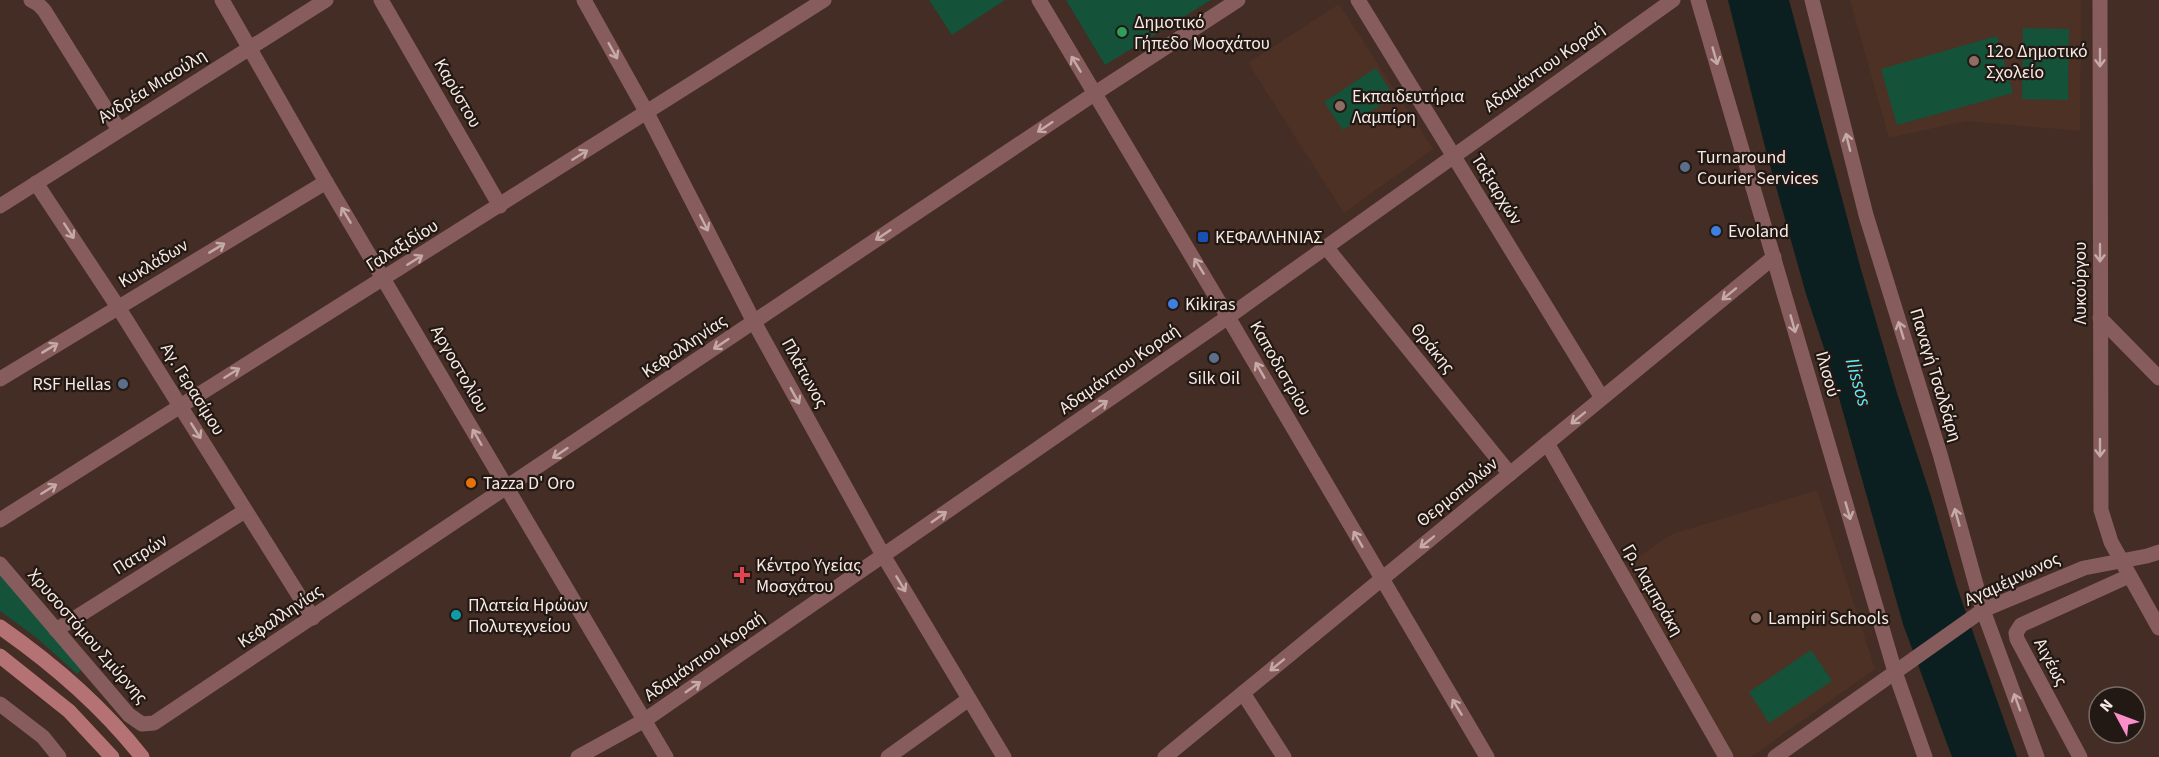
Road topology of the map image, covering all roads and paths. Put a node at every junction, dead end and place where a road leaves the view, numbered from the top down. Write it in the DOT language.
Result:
graph roads {
  1 [pos="31,0"];
  2 [pos="222,0"];
  3 [pos="326,0"];
  4 [pos="381,0"];
  5 [pos="584,0"];
  6 [pos="824,0"];
  7 [pos="1039,0"];
  8 [pos="1238,0"];
  9 [pos="1358,0"];
  10 [pos="1672,0"];
  11 [pos="1698,0"];
  12 [pos="1812,0"];
  13 [pos="2100,0"];
  14 [pos="249,49"];
  15 [pos="1094,94"];
  16 [pos="648,113"];
  17 [pos="119,130"];
  18 [pos="1454,156"];
  19 [pos="326,182"];
  20 [pos="36,183"];
  21 [pos="0,206"];
  22 [pos="500,206"];
  23 [pos="1326,247"];
  24 [pos="1774,257"];
  25 [pos="384,279"];
  26 [pos="118,307"];
  27 [pos="1228,317"];
  28 [pos="2100,318"];
  29 [pos="754,322"];
  30 [pos="2159,378"];
  31 [pos="0,379"];
  32 [pos="1602,398"];
  33 [pos="180,405"];
  34 [pos="1547,443"];
  35 [pos="1509,474"];
  36 [pos="507,488"];
  37 [pos="245,511"];
  38 [pos="0,520"];
  39 [pos="2159,552"];
  40 [pos="883,555"];
  41 [pos="2121,561"];
  42 [pos="0,564"];
  43 [pos="2129,576"];
  44 [pos="1381,580"];
  45 [pos="1978,614"];
  46 [pos="313,618"];
  47 [pos="0,627"];
  48 [pos="2159,628"];
  49 [pos="56,630"];
  50 [pos="0,656"];
  51 [pos="1895,672"];
  52 [pos="1243,693"];
  53 [pos="969,699"];
  54 [pos="0,704"];
  55 [pos="645,720"];
  56 [pos="152,724"];
  57 [pos="59,757"];
  58 [pos="112,757"];
  59 [pos="142,757"];
  60 [pos="578,757"];
  61 [pos="666,757"];
  62 [pos="888,757"];
  63 [pos="1004,757"];
  64 [pos="1165,757"];
  65 [pos="1284,757"];
  66 [pos="1487,757"];
  67 [pos="1726,757"];
  68 [pos="1775,757"];
  69 [pos="1925,757"];
  70 [pos="2037,757"];
  71 [pos="2080,757"];
  1 -- 17 [label="street"];
  2 -- 14 [label="street, Αργοστολίου"];
  3 -- 14 [label="street, Ανδρέα Μιαούλη"];
  4 -- 22 [label="street, Καρύστου"];
  5 -- 16 [label="street, Πλάτωνος, one-way"];
  6 -- 16 [label="street, Γαλαξιδίου"];
  15 -- 7 [label="street, Καποδιστρίου, one-way"];
  8 -- 15 [label="street, Κεφαλληνίας"];
  9 -- 18 [label="street, Ταξιαρχών"];
  10 -- 18 [label="street, Αδαμάντιου Κοραή"];
  11 -- 24 [label="street, Ιλισού, one-way"];
  45 -- 12 [label="street, Παναγή Τσαλδάρη, one-way"];
  13 -- 28 [label="street, Λυκούργου, one-way"];
  14 -- 17 [label="street, Ανδρέα Μιαούλη"];
  14 -- 19 [label="street, Αργοστολίου"];
  27 -- 15 [label="street, Καποδιστρίου, one-way"];
  15 -- 29 [label="street, Κεφαλληνίας, one-way"];
  22 -- 16 [label="street, Γαλαξιδίου, one-way"];
  16 -- 29 [label="street, Πλάτωνος, one-way"];
  17 -- 20 [label="street, Ανδρέα Μιαούλη"];
  18 -- 23 [label="street, Αδαμάντιου Κοραή"];
  18 -- 32 [label="street, Ταξιαρχών"];
  25 -- 19 [label="street, Αργοστολίου, one-way"];
  26 -- 19 [label="street, Κυκλάδων, one-way"];
  20 -- 21 [label="street, Ανδρέα Μιαούλη"];
  20 -- 26 [label="street, Αγ. Γερασίμου, one-way"];
  25 -- 22 [label="street, Γαλαξιδίου, one-way"];
  23 -- 27 [label="street, Αδαμάντιου Κοραή"];
  23 -- 35 [label="street, Θράκης"];
  24 -- 32 [label="street, Θερμοπυλών, one-way"];
  24 -- 51 [label="street, Ιλισού, one-way"];
  33 -- 25 [label="street, Γαλαξιδίου, one-way"];
  36 -- 25 [label="street, Αργοστολίου, one-way"];
  31 -- 26 [label="street, Κυκλάδων, one-way"];
  26 -- 33 [label="street, Αγ. Γερασίμου"];
  40 -- 27 [label="street, Αδαμάντιου Κοραή, one-way"];
  44 -- 27 [label="street, Καποδιστρίου, one-way"];
  28 -- 30 [label="street"];
  28 -- 41 [label="street, Λυκούργου, one-way"];
  29 -- 36 [label="street, Κεφαλληνίας, one-way"];
  29 -- 40 [label="street, Πλάτωνος, one-way"];
  32 -- 34 [label="street, Θερμοπυλών, one-way"];
  33 -- 37 [label="street, Αγ. Γερασίμου, one-way"];
  38 -- 33 [label="street, Γαλαξιδίου, one-way"];
  34 -- 35 [label="street, Θερμοπυλών"];
  34 -- 67 [label="street, Γρ. Λαμπράκη"];
  35 -- 44 [label="street, Θερμοπυλών, one-way"];
  36 -- 46 [label="street, Κεφαλληνίας"];
  36 -- 55 [label="street, Αργοστολίου"];
  37 -- 46 [label="street, Αγ. Γερασίμου"];
  37 -- 49 [label="street, Πατρών"];
  39 -- 41 [label="street, Αγαμέμνωνος"];
  40 -- 53 [label="street, Πλάτωνος, one-way"];
  55 -- 40 [label="street, Αδαμάντιου Κοραή, one-way"];
  41 -- 43 [label="street, Λυκούργου"];
  41 -- 45 [label="street, Αγαμέμνωνος"];
  42 -- 49 [label="street, Χρυσοστόμου Σμύρνης"];
  43 -- 48 [label="street, Λυκούργου"];
  43 -- 71 [label="street, Αιγέως"];
  44 -- 52 [label="street, Θερμοπυλών, one-way"];
  66 -- 44 [label="street, Καποδιστρίου, one-way"];
  45 -- 51 [label="street, Αγαμέμνωνος"];
  70 -- 45 [label="street, Παναγή Τσαλδάρη, one-way"];
  46 -- 56 [label="street, Κεφαλληνίας"];
  47 -- 59 [label="main road, Χρυσοστόμου Σμύρνης"];
  49 -- 56 [label="street, Χρυσοστόμου Σμύρνης"];
  50 -- 58 [label="main road"];
  51 -- 68 [label="street, Αγαμέμνωνος"];
  51 -- 69 [label="street, Ιλισού"];
  52 -- 64 [label="street, Θερμοπυλών"];
  52 -- 65 [label="street"];
  53 -- 62 [label="street"];
  53 -- 63 [label="street, Πλάτωνος"];
  54 -- 57 [label="street"];
  55 -- 60 [label="street, Αδαμάντιου Κοραή"];
  55 -- 61 [label="street, Αργοστολίου"];
}
